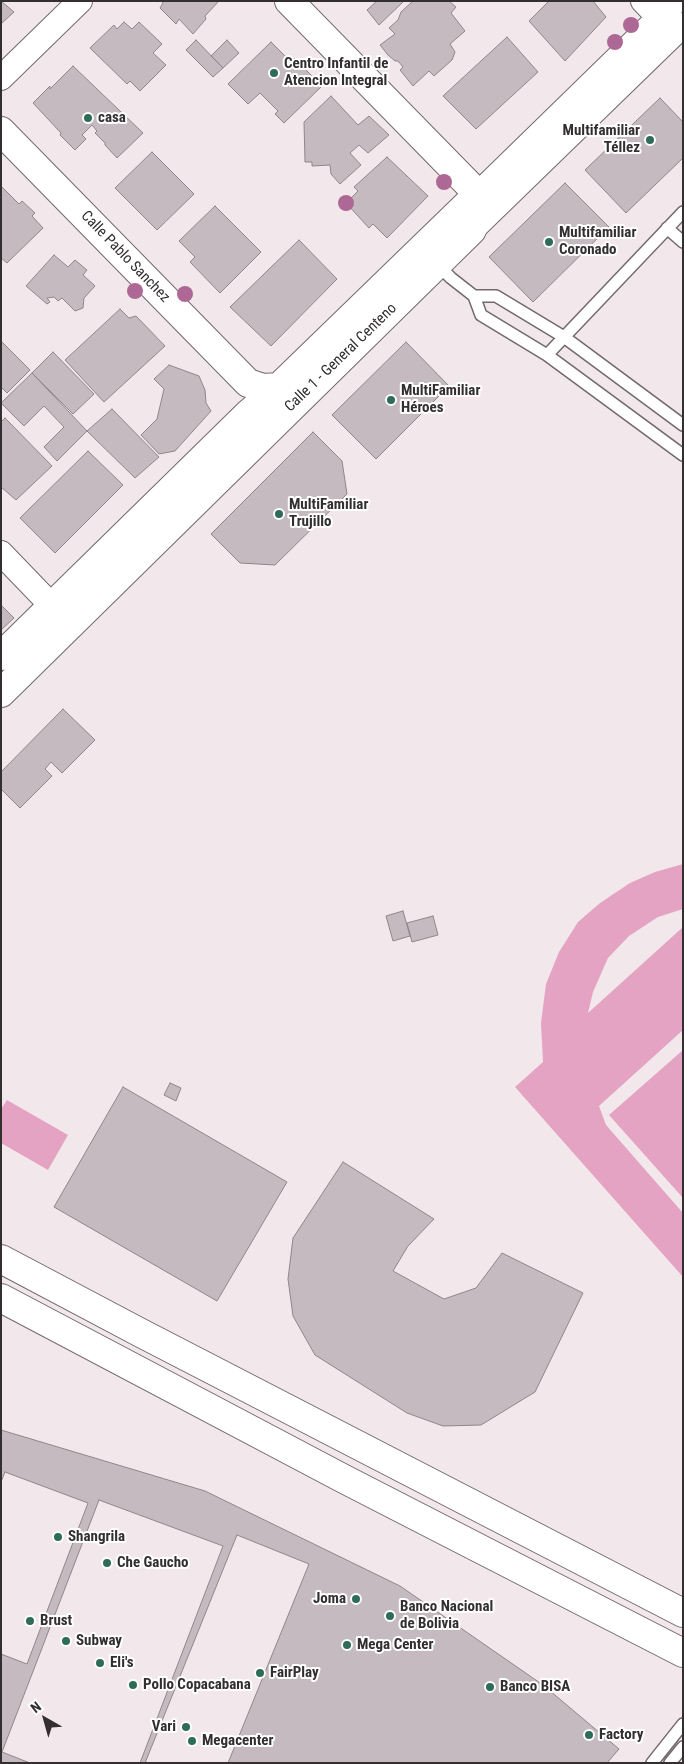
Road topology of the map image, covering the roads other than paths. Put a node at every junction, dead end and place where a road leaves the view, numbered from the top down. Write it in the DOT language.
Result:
graph roads {
  1 [pos="80,1"];
  2 [pos="288,1"];
  3 [pos="676,1"];
  4 [pos="665,19"];
  5 [pos="1,78"];
  6 [pos="596,94"];
  7 [pos="1,131"];
  8 [pos="478,194"];
  9 [pos="683,212"];
  10 [pos="668,228"];
  11 [pos="472,230"];
  12 [pos="683,242"];
  13 [pos="437,264"];
  14 [pos="474,296"];
  15 [pos="564,337"];
  16 [pos="547,355"];
  17 [pos="248,383"];
  18 [pos="279,387"];
  19 [pos="308,391"];
  20 [pos="248,413"];
  21 [pos="683,426"];
  22 [pos="683,455"];
  23 [pos="163,516"];
  24 [pos="1,553"];
  25 [pos="61,615"];
  26 [pos="1,656"];
  27 [pos="1,693"];
  28 [pos="1,1258"];
  29 [pos="5,1306"];
  30 [pos="683,1613"];
  31 [pos="680,1653"];
  32 [pos="683,1724"];
  33 [pos="683,1747"];
  34 [pos="652,1763"];
  35 [pos="670,1763"];
  1 -- 5 [label="street"];
  2 -- 8 [label="main road"];
  3 -- 4 [label="street, Calle 1 - General Centeno"];
  4 -- 6 [label="street, Calle 1 - General Centeno"];
  6 -- 8 [label="street, Calle 1 - General Centeno"];
  6 -- 11 [label="street, Calle 1 - General Centeno"];
  7 -- 17 [label="main road, Calle Pablo Sanchez"];
  8 -- 11 [label="main road"];
  8 -- 18 [label="main road, Calle 1 - General Centeno"];
  9 -- 10 [label="lane"];
  10 -- 12 [label="lane"];
  10 -- 15 [label="lane"];
  11 -- 13 [label="main road, Calle 1 - General Centeno"];
  13 -- 14 [label="lane"];
  13 -- 19 [label="main road, Calle 1 - General Centeno"];
  14 -- 15 [label="lane"];
  14 -- 16 [label="lane"];
  15 -- 16 [label="lane"];
  15 -- 21 [label="lane"];
  16 -- 22 [label="lane"];
  17 -- 18 [label="main road"];
  17 -- 20 [label="main road"];
  18 -- 19 [label="main road"];
  18 -- 20 [label="main road, Calle 1 - General Centeno"];
  19 -- 23 [label="main road, Calle 1 - General Centeno"];
  20 -- 23 [label="main road, Calle 1 - General Centeno"];
  23 -- 25 [label="main road, Calle 1 - General Centeno"];
  24 -- 25 [label="street"];
  25 -- 26 [label="main road, Calle 1 - General Centeno"];
  25 -- 27 [label="main road, Calle 1 - General Centeno"];
  28 -- 30 [label="main road"];
  29 -- 31 [label="main road"];
  32 -- 34 [label="lane"];
  33 -- 35 [label="lane"];
}
